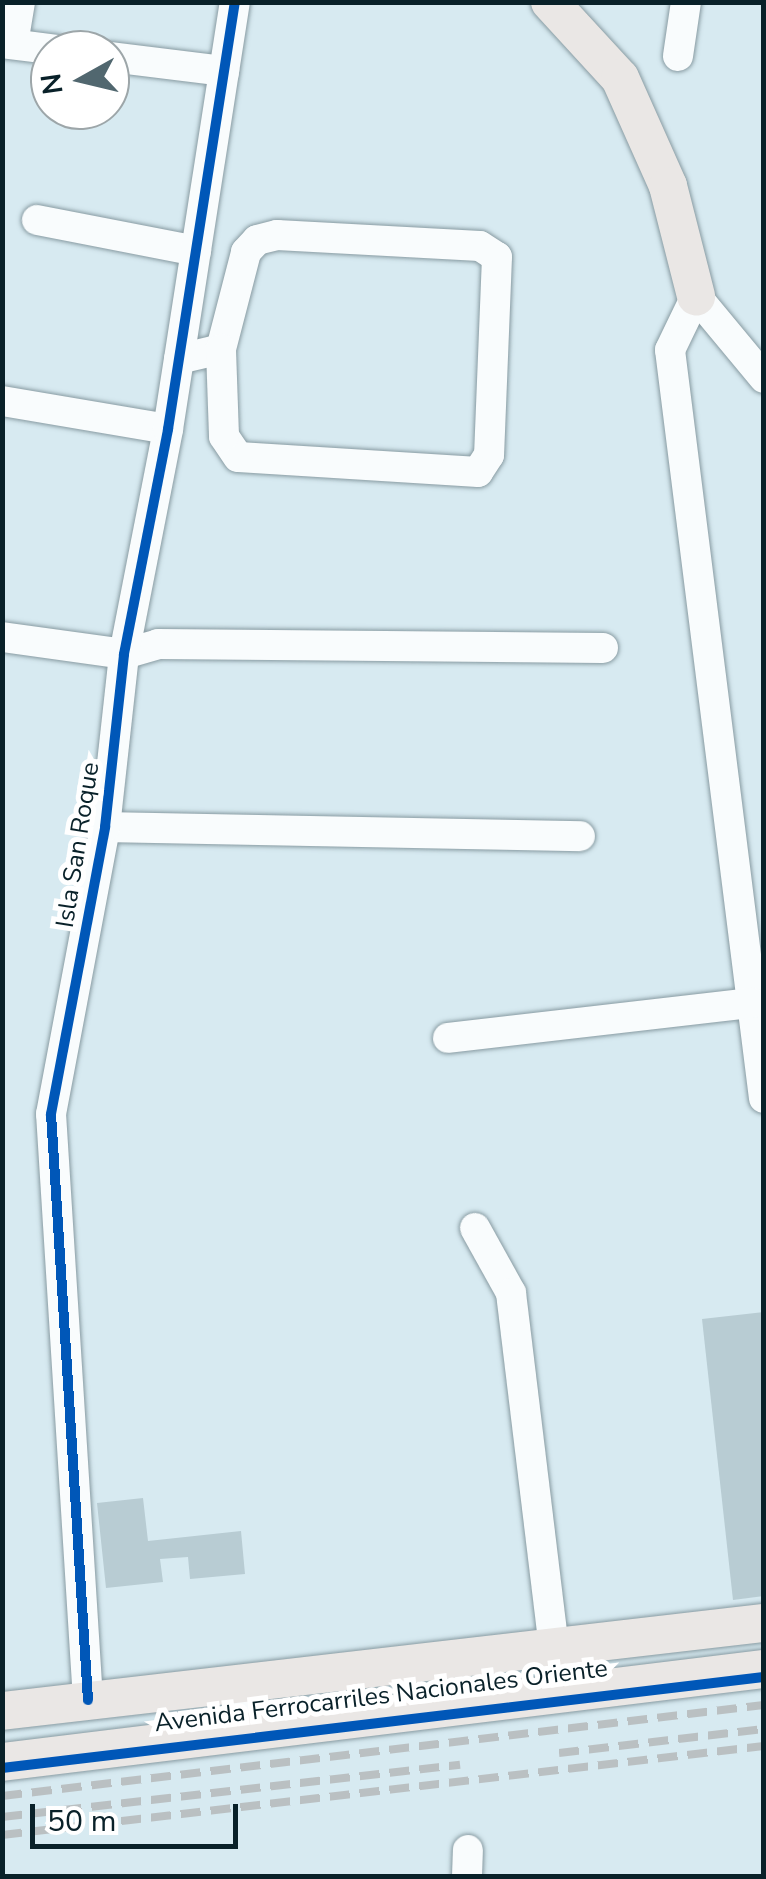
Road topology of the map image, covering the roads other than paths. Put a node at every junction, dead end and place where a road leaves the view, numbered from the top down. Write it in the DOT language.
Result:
graph roads {
  1 [pos="20,2"];
  2 [pos="235,2"];
  3 [pos="550,2"];
  4 [pos="686,2"];
  5 [pos="8,44"];
  6 [pos="678,56"];
  7 [pos="130,59"];
  8 [pos="224,71"];
  9 [pos="37,220"];
  10 [pos="196,251"];
  11 [pos="696,296"];
  12 [pos="221,349"];
  13 [pos="179,359"];
  14 [pos="764,378"];
  15 [pos="2,401"];
  16 [pos="168,429"];
  17 [pos="2,636"];
  18 [pos="603,648"];
  19 [pos="124,654"];
  20 [pos="105,827"];
  21 [pos="580,836"];
  22 [pos="752,1003"];
  23 [pos="448,1038"];
  24 [pos="764,1098"];
  25 [pos="475,1228"];
  26 [pos="764,1623"];
  27 [pos="554,1649"];
  28 [pos="764,1669"];
  29 [pos="238,1684"];
  30 [pos="88,1700"];
  31 [pos="2,1711"];
  32 [pos="244,1732"];
  33 [pos="2,1762"];
  1 -- 5 [label="street"];
  2 -- 8 [label="street, Isla San Roque"];
  3 -- 11 [label="main road"];
  4 -- 6 [label="street"];
  7 -- 8 [label="street"];
  8 -- 10 [label="street, Isla San Roque"];
  9 -- 10 [label="street"];
  10 -- 13 [label="street, Isla San Roque"];
  11 -- 14 [label="street"];
  11 -- 22 [label="street"];
  12 -- 12 [label="street"];
  12 -- 13 [label="street"];
  13 -- 16 [label="street, Isla San Roque"];
  15 -- 16 [label="street"];
  16 -- 19 [label="street, Isla San Roque"];
  17 -- 19 [label="street"];
  18 -- 19 [label="street"];
  19 -- 20 [label="street, Isla San Roque"];
  20 -- 21 [label="street"];
  20 -- 30 [label="street, Isla San Roque"];
  22 -- 23 [label="street"];
  22 -- 24 [label="street"];
  25 -- 27 [label="street"];
  26 -- 27 [label="main road, Avenida Ferrocarriles Nacionales Oriente"];
  27 -- 29 [label="main road, Avenida Ferrocarriles Nacionales Oriente"];
  28 -- 32 [label="main road, Avenida Ferrocarriles Nacionales Oriente"];
  29 -- 30 [label="main road, Avenida Ferrocarriles Nacionales Oriente"];
  29 -- 32 [label="street"];
  30 -- 31 [label="main road, Avenida Ferrocarriles Nacionales Oriente"];
  32 -- 33 [label="main road, Avenida Ferrocarriles Nacionales Oriente"];
}
